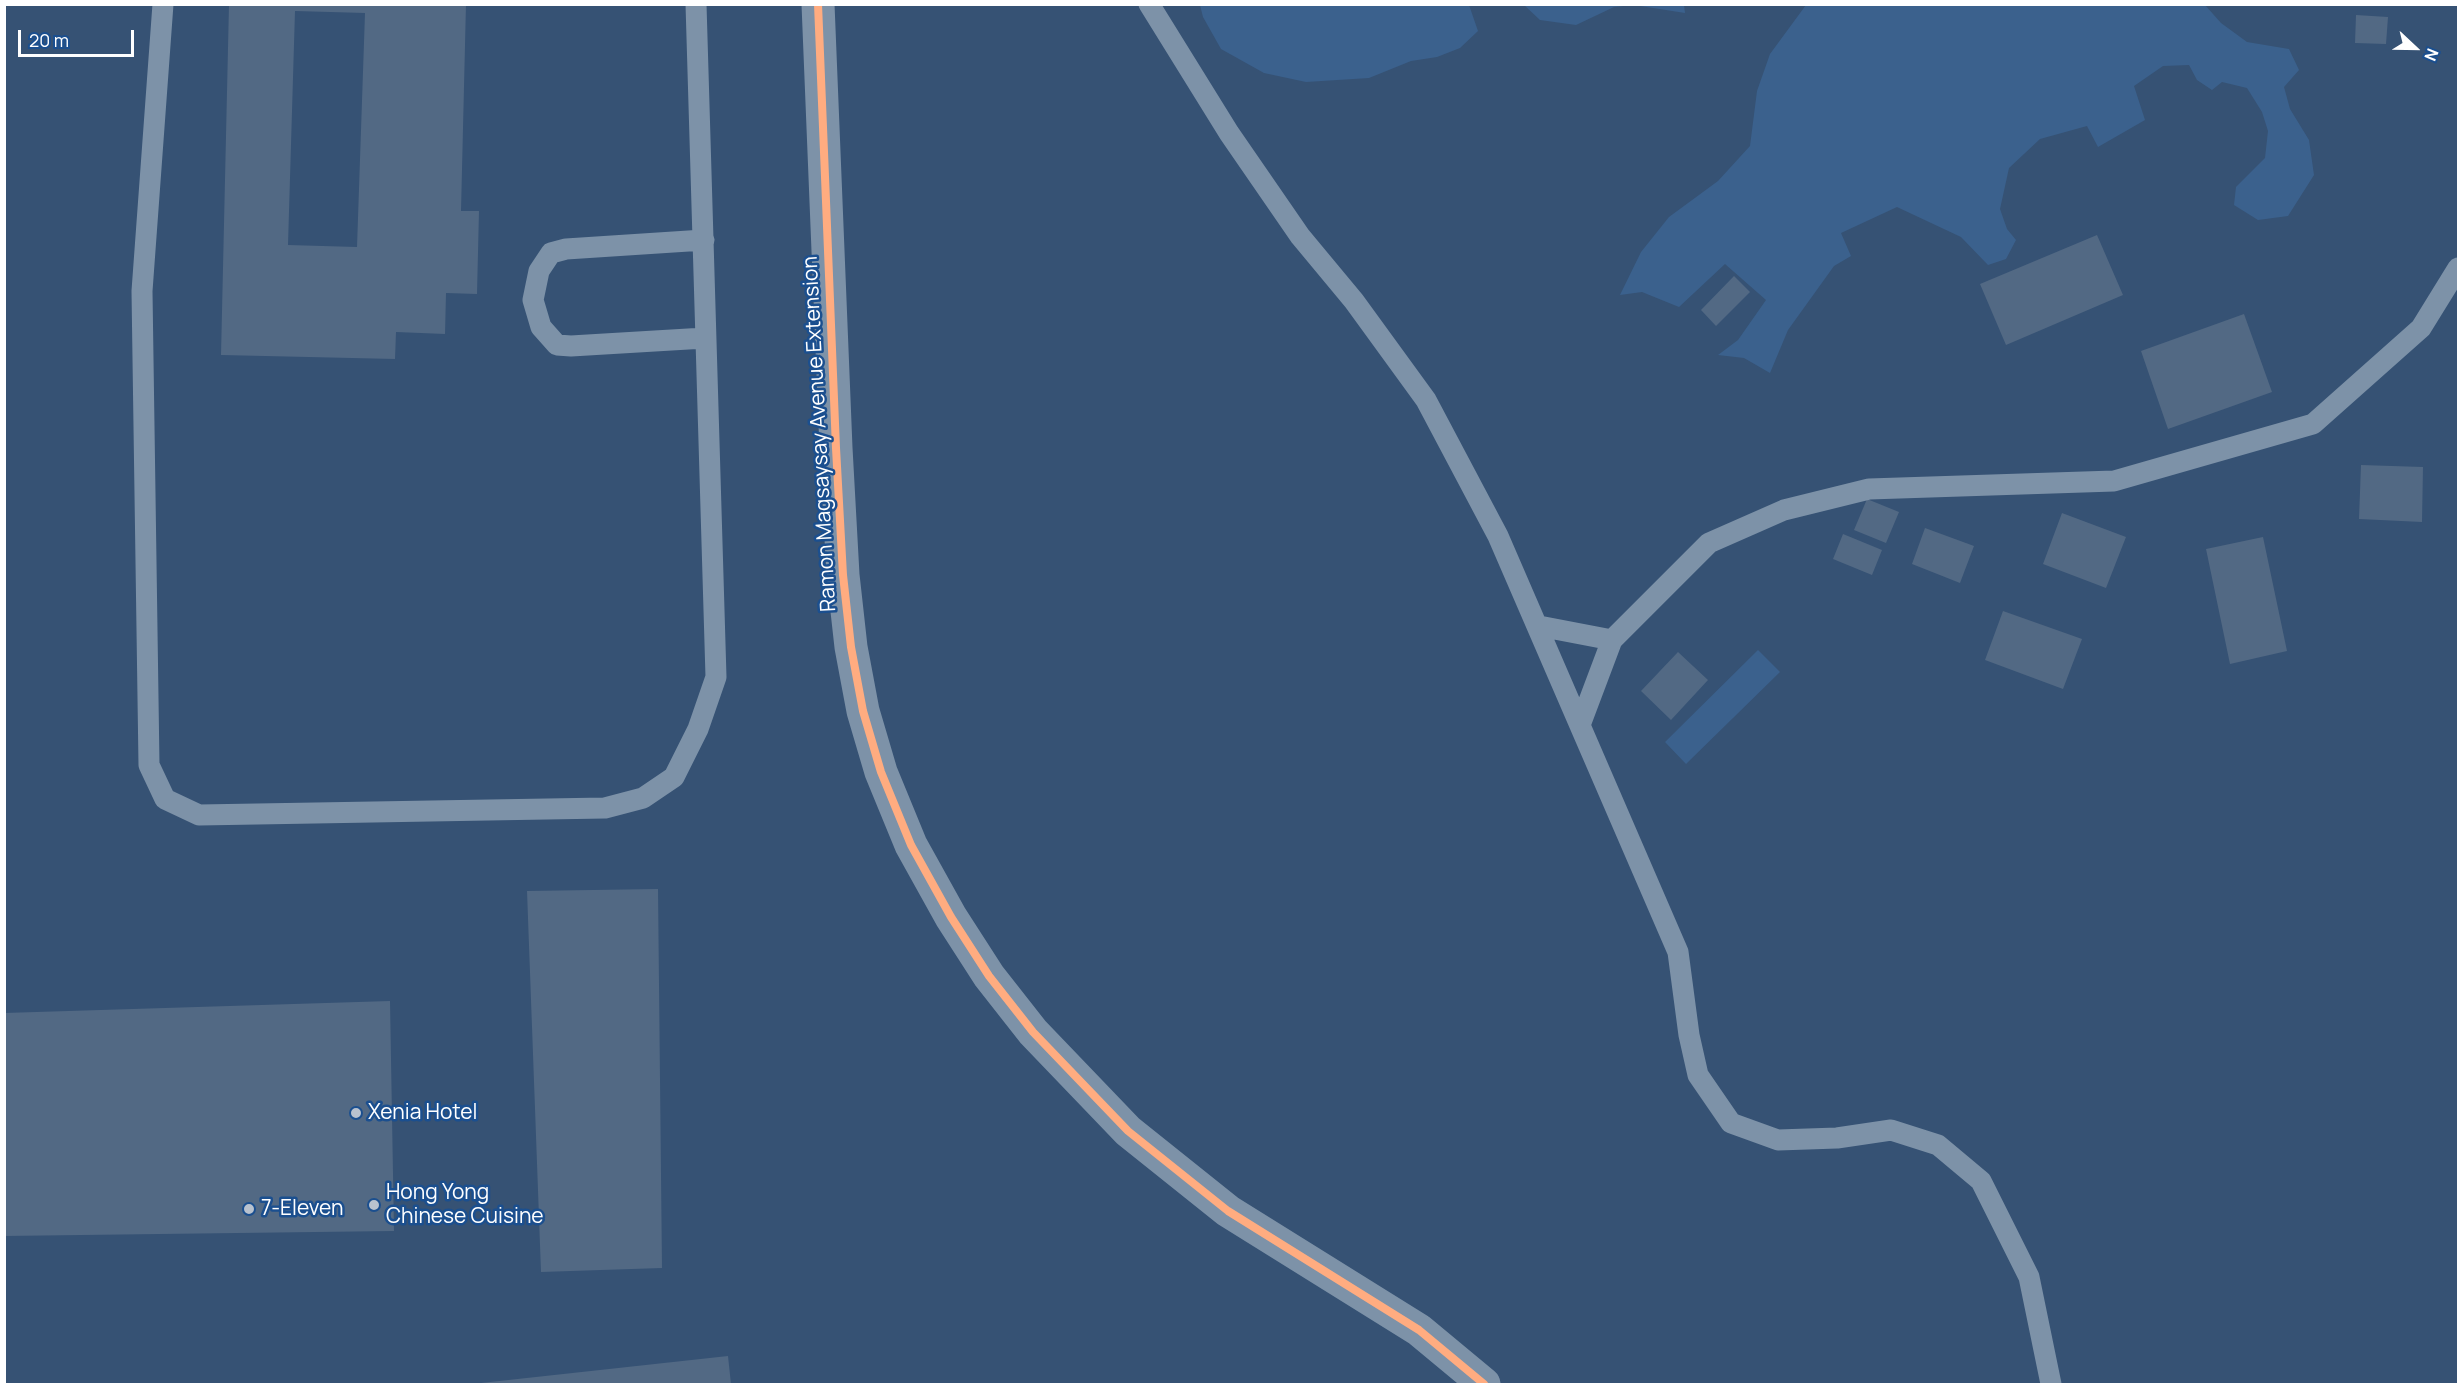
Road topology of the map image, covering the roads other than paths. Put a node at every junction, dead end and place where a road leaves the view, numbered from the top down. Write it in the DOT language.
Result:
graph roads {
  1 [pos="163,4"];
  2 [pos="696,4"];
  3 [pos="818,4"];
  4 [pos="1149,4"];
  5 [pos="704,240"];
  6 [pos="2458,268"];
  7 [pos="705,338"];
  8 [pos="1539,626"];
  9 [pos="1612,640"];
  10 [pos="1580,725"];
  11 [pos="1484,1384"];
  12 [pos="2051,1384"];
  1 -- 7 [label="lane"];
  2 -- 5 [label="lane"];
  3 -- 11 [label="street, Ramon Magsaysay Avenue Extension"];
  4 -- 8 [label="lane"];
  5 -- 7 [label="lane"];
  5 -- 7 [label="lane"];
  6 -- 9 [label="lane"];
  8 -- 9 [label="lane"];
  8 -- 10 [label="lane"];
  9 -- 10 [label="lane"];
  10 -- 12 [label="lane"];
}
